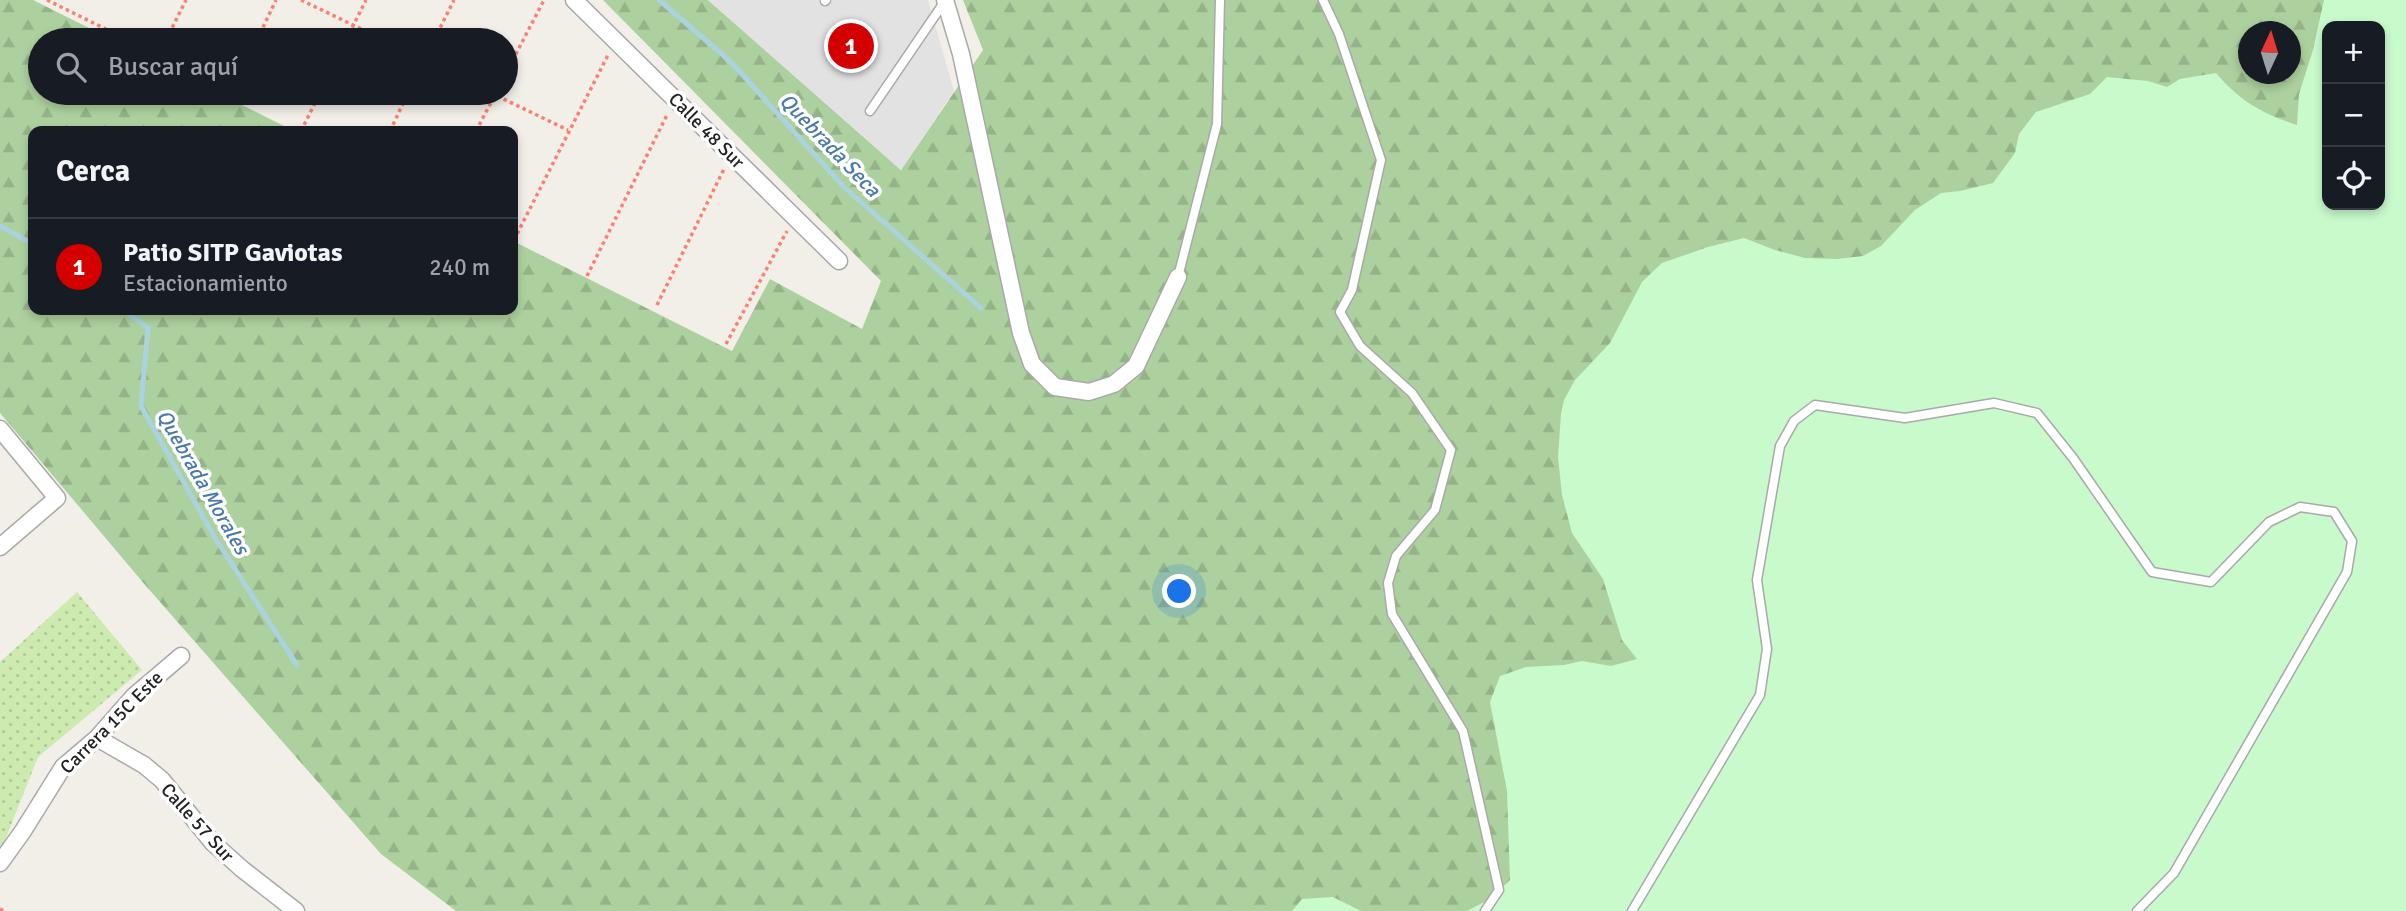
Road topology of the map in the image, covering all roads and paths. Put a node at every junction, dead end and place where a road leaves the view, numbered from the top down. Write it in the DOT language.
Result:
graph roads {
  1 [pos="47,0"];
  2 [pos="186,0"];
  3 [pos="276,0"];
  4 [pos="301,0"];
  5 [pos="366,0"];
  6 [pos="454,0"];
  7 [pos="544,0"];
  8 [pos="574,0"];
  9 [pos="945,0"];
  10 [pos="1220,0"];
  11 [pos="1323,0"];
  12 [pos="354,26"];
  13 [pos="104,28"];
  14 [pos="172,28"];
  15 [pos="263,28"];
  16 [pos="358,28"];
  17 [pos="440,28"];
  18 [pos="615,40"];
  19 [pos="518,50"];
  20 [pos="675,99"];
  21 [pos="314,105"];
  22 [pos="402,105"];
  23 [pos="488,105"];
  24 [pos="518,105"];
  25 [pos="870,111"];
  26 [pos="304,126"];
  27 [pos="392,126"];
  28 [pos="478,126"];
  29 [pos="568,130"];
  30 [pos="732,155"];
  31 [pos="794,216"];
  32 [pos="518,230"];
  33 [pos="839,261"];
  34 [pos="587,276"];
  35 [pos="1178,277"];
  36 [pos="657,305"];
  37 [pos="726,344"];
  38 [pos="0,429"];
  39 [pos="0,547"];
  40 [pos="181,656"];
  41 [pos="97,737"];
  42 [pos="0,863"];
  43 [pos="296,911"];
  44 [pos="1485,911"];
  45 [pos="1632,911"];
  46 [pos="2137,911"];
  1 -- 13 [label="path"];
  2 -- 14 [label="path"];
  3 -- 15 [label="path"];
  4 -- 12 [label="path"];
  5 -- 12 [label="path"];
  6 -- 17 [label="path"];
  7 -- 19 [label="path"];
  8 -- 18 [label="street, Calle 48 Sur"];
  9 -- 25 [label="lane"];
  9 -- 35 [label="street"];
  10 -- 35 [label="lane"];
  11 -- 44 [label="lane"];
  12 -- 16 [label="path"];
  18 -- 20 [label="street, Calle 48 Sur"];
  18 -- 29 [label="path"];
  20 -- 30 [label="street, Calle 48 Sur"];
  20 -- 34 [label="path"];
  21 -- 26 [label="path"];
  22 -- 27 [label="path"];
  23 -- 28 [label="path"];
  24 -- 29 [label="path"];
  29 -- 32 [label="path"];
  30 -- 31 [label="street, Calle 48 Sur"];
  30 -- 36 [label="path"];
  31 -- 33 [label="street, Calle 48 Sur"];
  31 -- 37 [label="path"];
  38 -- 39 [label="street"];
  40 -- 41 [label="street, Carrera 15C Este"];
  41 -- 42 [label="street, Carrera 15C Este"];
  41 -- 43 [label="street, Calle 57 Sur"];
  45 -- 46 [label="lane"];
}
